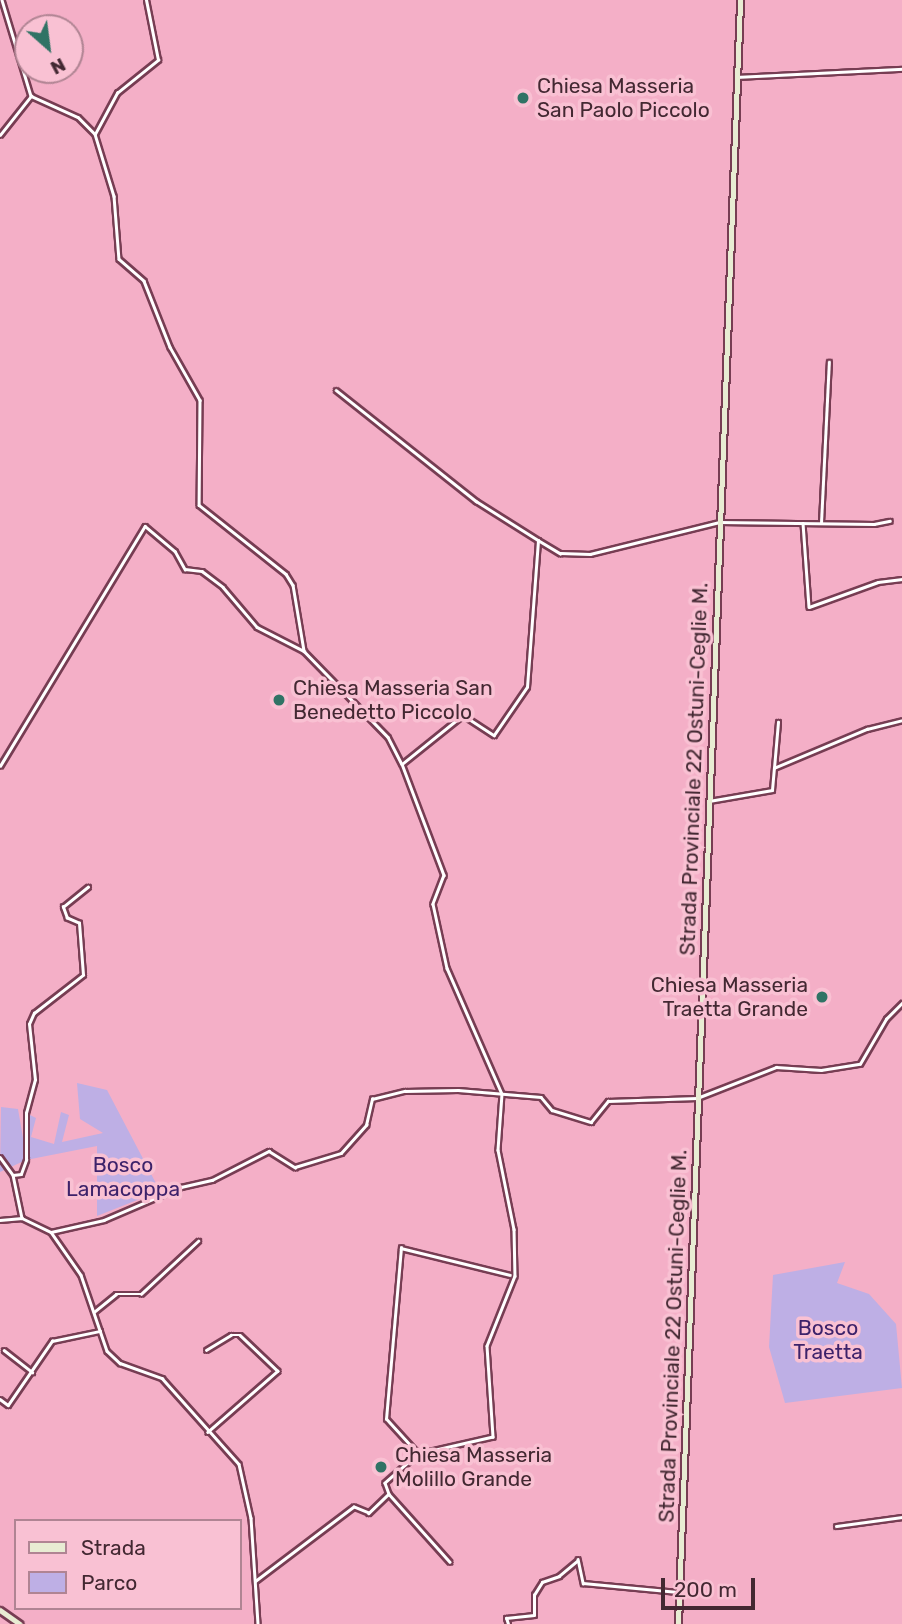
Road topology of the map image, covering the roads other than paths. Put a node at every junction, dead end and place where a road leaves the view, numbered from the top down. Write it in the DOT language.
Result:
graph roads {
  1 [pos="2,0"];
  2 [pos="146,0"];
  3 [pos="740,0"];
  4 [pos="902,69"];
  5 [pos="737,77"];
  6 [pos="31,96"];
  7 [pos="95,134"];
  8 [pos="0,135"];
  9 [pos="829,362"];
  10 [pos="336,390"];
  11 [pos="890,521"];
  12 [pos="719,522"];
  13 [pos="803,523"];
  14 [pos="821,523"];
  15 [pos="538,540"];
  16 [pos="902,579"];
  17 [pos="304,651"];
  18 [pos="902,720"];
  19 [pos="778,722"];
  20 [pos="402,764"];
  21 [pos="0,766"];
  22 [pos="774,768"];
  23 [pos="709,801"];
  24 [pos="88,887"];
  25 [pos="902,1003"];
  26 [pos="502,1094"];
  27 [pos="697,1098"];
  28 [pos="0,1157"];
  29 [pos="13,1175"];
  30 [pos="22,1218"];
  31 [pos="0,1220"];
  32 [pos="51,1231"];
  33 [pos="198,1241"];
  34 [pos="510,1275"];
  35 [pos="94,1312"];
  36 [pos="100,1331"];
  37 [pos="4,1350"];
  38 [pos="206,1350"];
  39 [pos="32,1372"];
  40 [pos="0,1399"];
  41 [pos="208,1432"];
  42 [pos="418,1454"];
  43 [pos="389,1494"];
  44 [pos="902,1517"];
  45 [pos="836,1526"];
  46 [pos="450,1562"];
  47 [pos="256,1581"];
  48 [pos="680,1593"];
  49 [pos="0,1610"];
  50 [pos="20,1624"];
  51 [pos="258,1624"];
  52 [pos="508,1624"];
  53 [pos="678,1624"];
  1 -- 6 [label="street"];
  2 -- 7 [label="street"];
  3 -- 5 [label="main road, Strada Provinciale 22 Ostuni-Ceglie M."];
  4 -- 5 [label="street"];
  5 -- 12 [label="main road, Strada Provinciale 22 Ostuni-Ceglie M."];
  6 -- 7 [label="street"];
  6 -- 8 [label="street"];
  7 -- 17 [label="street"];
  9 -- 14 [label="street"];
  10 -- 15 [label="street"];
  11 -- 14 [label="street"];
  12 -- 13 [label="street"];
  12 -- 15 [label="street"];
  12 -- 23 [label="main road, Strada Provinciale 22 Ostuni-Ceglie M."];
  13 -- 14 [label="street"];
  13 -- 16 [label="street"];
  15 -- 20 [label="street"];
  17 -- 20 [label="street"];
  17 -- 21 [label="street"];
  18 -- 22 [label="street"];
  19 -- 22 [label="street"];
  20 -- 26 [label="street"];
  22 -- 23 [label="street"];
  23 -- 27 [label="main road, Strada Provinciale 22 Ostuni-Ceglie M."];
  24 -- 29 [label="street"];
  25 -- 27 [label="street"];
  26 -- 27 [label="street"];
  26 -- 32 [label="street"];
  26 -- 42 [label="street"];
  27 -- 48 [label="main road, Strada Provinciale 22 Ostuni-Ceglie M."];
  28 -- 29 [label="street"];
  29 -- 30 [label="street"];
  30 -- 31 [label="street"];
  30 -- 32 [label="street"];
  32 -- 35 [label="street"];
  33 -- 35 [label="street"];
  34 -- 42 [label="street"];
  35 -- 36 [label="street"];
  36 -- 39 [label="street"];
  36 -- 41 [label="street"];
  37 -- 39 [label="street"];
  38 -- 41 [label="street"];
  39 -- 40 [label="street"];
  41 -- 47 [label="street"];
  42 -- 43 [label="street"];
  43 -- 46 [label="street"];
  43 -- 47 [label="street"];
  44 -- 45 [label="street"];
  47 -- 51 [label="street"];
  48 -- 52 [label="street"];
  48 -- 53 [label="main road, Strada Provinciale 22 Ostuni-Ceglie M."];
  49 -- 50 [label="main road"];
}
